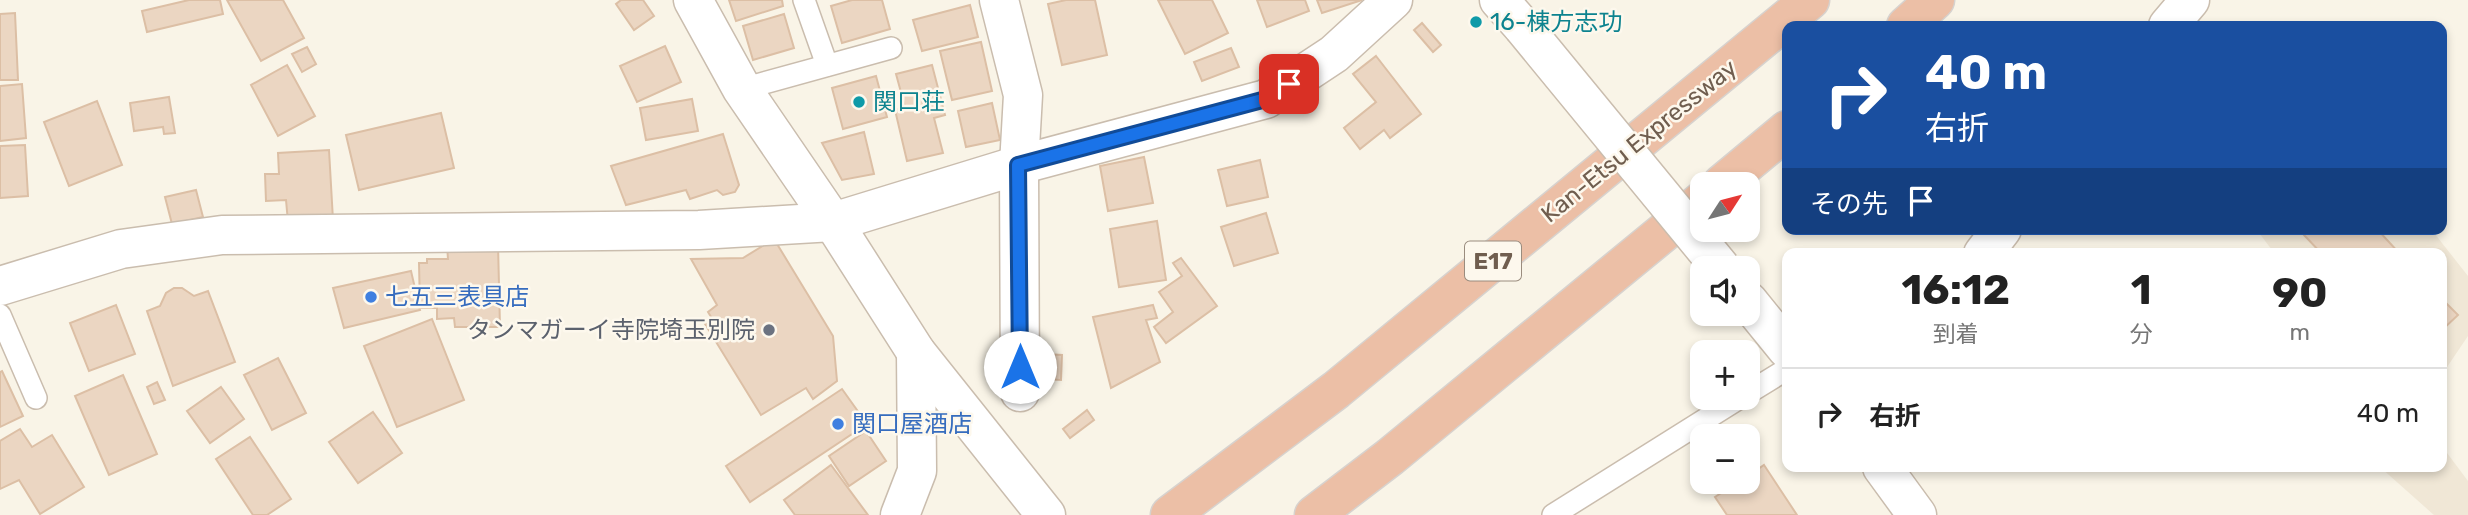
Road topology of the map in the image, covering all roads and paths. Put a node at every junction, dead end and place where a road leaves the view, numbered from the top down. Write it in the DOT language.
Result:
graph roads {
  1 [pos="693,0"];
  2 [pos="804,0"];
  3 [pos="999,0"];
  4 [pos="1393,0"];
  5 [pos="1810,0"];
  6 [pos="1935,0"];
  7 [pos="2190,0"];
  8 [pos="1511,13"];
  9 [pos="1784,21"];
  10 [pos="1912,21"];
  11 [pos="2172,21"];
  12 [pos="1782,23"];
  13 [pos="891,48"];
  14 [pos="827,65"];
  15 [pos="742,89"];
  16 [pos="1782,134"];
  17 [pos="1018,165"];
  18 [pos="1736,172"];
  19 [pos="1690,211"];
  20 [pos="833,222"];
  21 [pos="1711,256"];
  22 [pos="0,286"];
  23 [pos="0,315"];
  24 [pos="1760,315"];
  25 [pos="1782,343"];
  26 [pos="916,352"];
  27 [pos="1782,372"];
  28 [pos="1760,386"];
  29 [pos="1020,392"];
  30 [pos="36,398"];
  31 [pos="1720,410"];
  32 [pos="1886,472"];
  33 [pos="900,515"];
  34 [pos="1046,515"];
  35 [pos="1170,515"];
  36 [pos="1314,515"];
  37 [pos="1553,515"];
  38 [pos="1917,515"];
  1 -- 15 [label="street"];
  2 -- 14 [label="lane"];
  3 -- 17 [label="street"];
  4 -- 17 [label="street"];
  5 -- 9 [label="highway, Kan-Etsu Expressway / E17"];
  6 -- 10 [label="highway"];
  7 -- 11 [label="street"];
  8 -- 21 [label="street, bridge"];
  12 -- 35 [label="highway, Kan-Etsu Expressway / E17"];
  13 -- 14 [label="lane"];
  14 -- 15 [label="lane"];
  15 -- 20 [label="street"];
  16 -- 18 [label="highway"];
  17 -- 20 [label="street"];
  17 -- 29 [label="street"];
  19 -- 36 [label="highway"];
  20 -- 22 [label="street"];
  20 -- 26 [label="street"];
  23 -- 30 [label="lane"];
  24 -- 25 [label="street"];
  26 -- 33 [label="street"];
  26 -- 34 [label="street"];
  27 -- 28 [label="lane"];
  31 -- 37 [label="lane"];
  32 -- 38 [label="street"];
}
